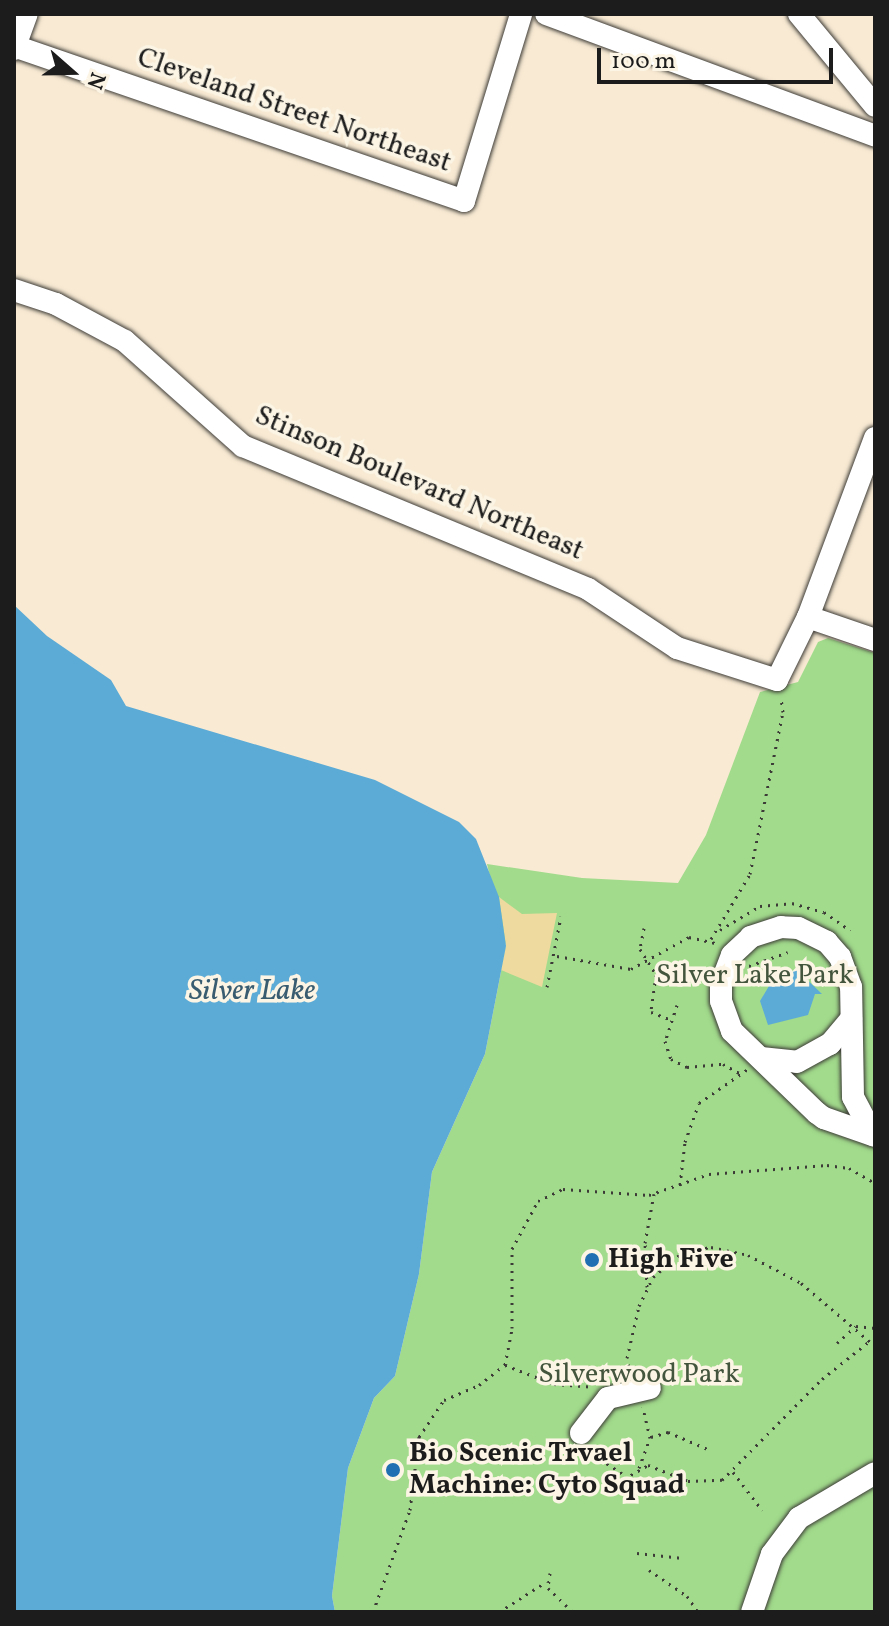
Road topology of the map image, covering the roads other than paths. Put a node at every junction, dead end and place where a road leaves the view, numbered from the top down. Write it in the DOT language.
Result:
graph roads {
  1 [pos="27,14"];
  2 [pos="521,14"];
  3 [pos="546,14"];
  4 [pos="799,14"];
  5 [pos="14,47"];
  6 [pos="875,106"];
  7 [pos="875,136"];
  8 [pos="14,290"];
  9 [pos="875,438"];
  10 [pos="808,617"];
  11 [pos="875,640"];
  12 [pos="851,1019"];
  13 [pos="760,1058"];
  14 [pos="874,1135"];
  15 [pos="634,1383"];
  16 [pos="581,1433"];
  17 [pos="875,1473"];
  18 [pos="752,1612"];
  1 -- 5 [label="street"];
  2 -- 5 [label="street, Cleveland Street Northeast"];
  3 -- 7 [label="street"];
  4 -- 6 [label="street"];
  8 -- 10 [label="street, Stinson Boulevard Northeast"];
  9 -- 10 [label="street"];
  10 -- 11 [label="street"];
  12 -- 13 [label="street"];
  12 -- 13 [label="street"];
  12 -- 14 [label="street"];
  13 -- 14 [label="street"];
  15 -- 16 [label="street"];
  17 -- 18 [label="street"];
}
